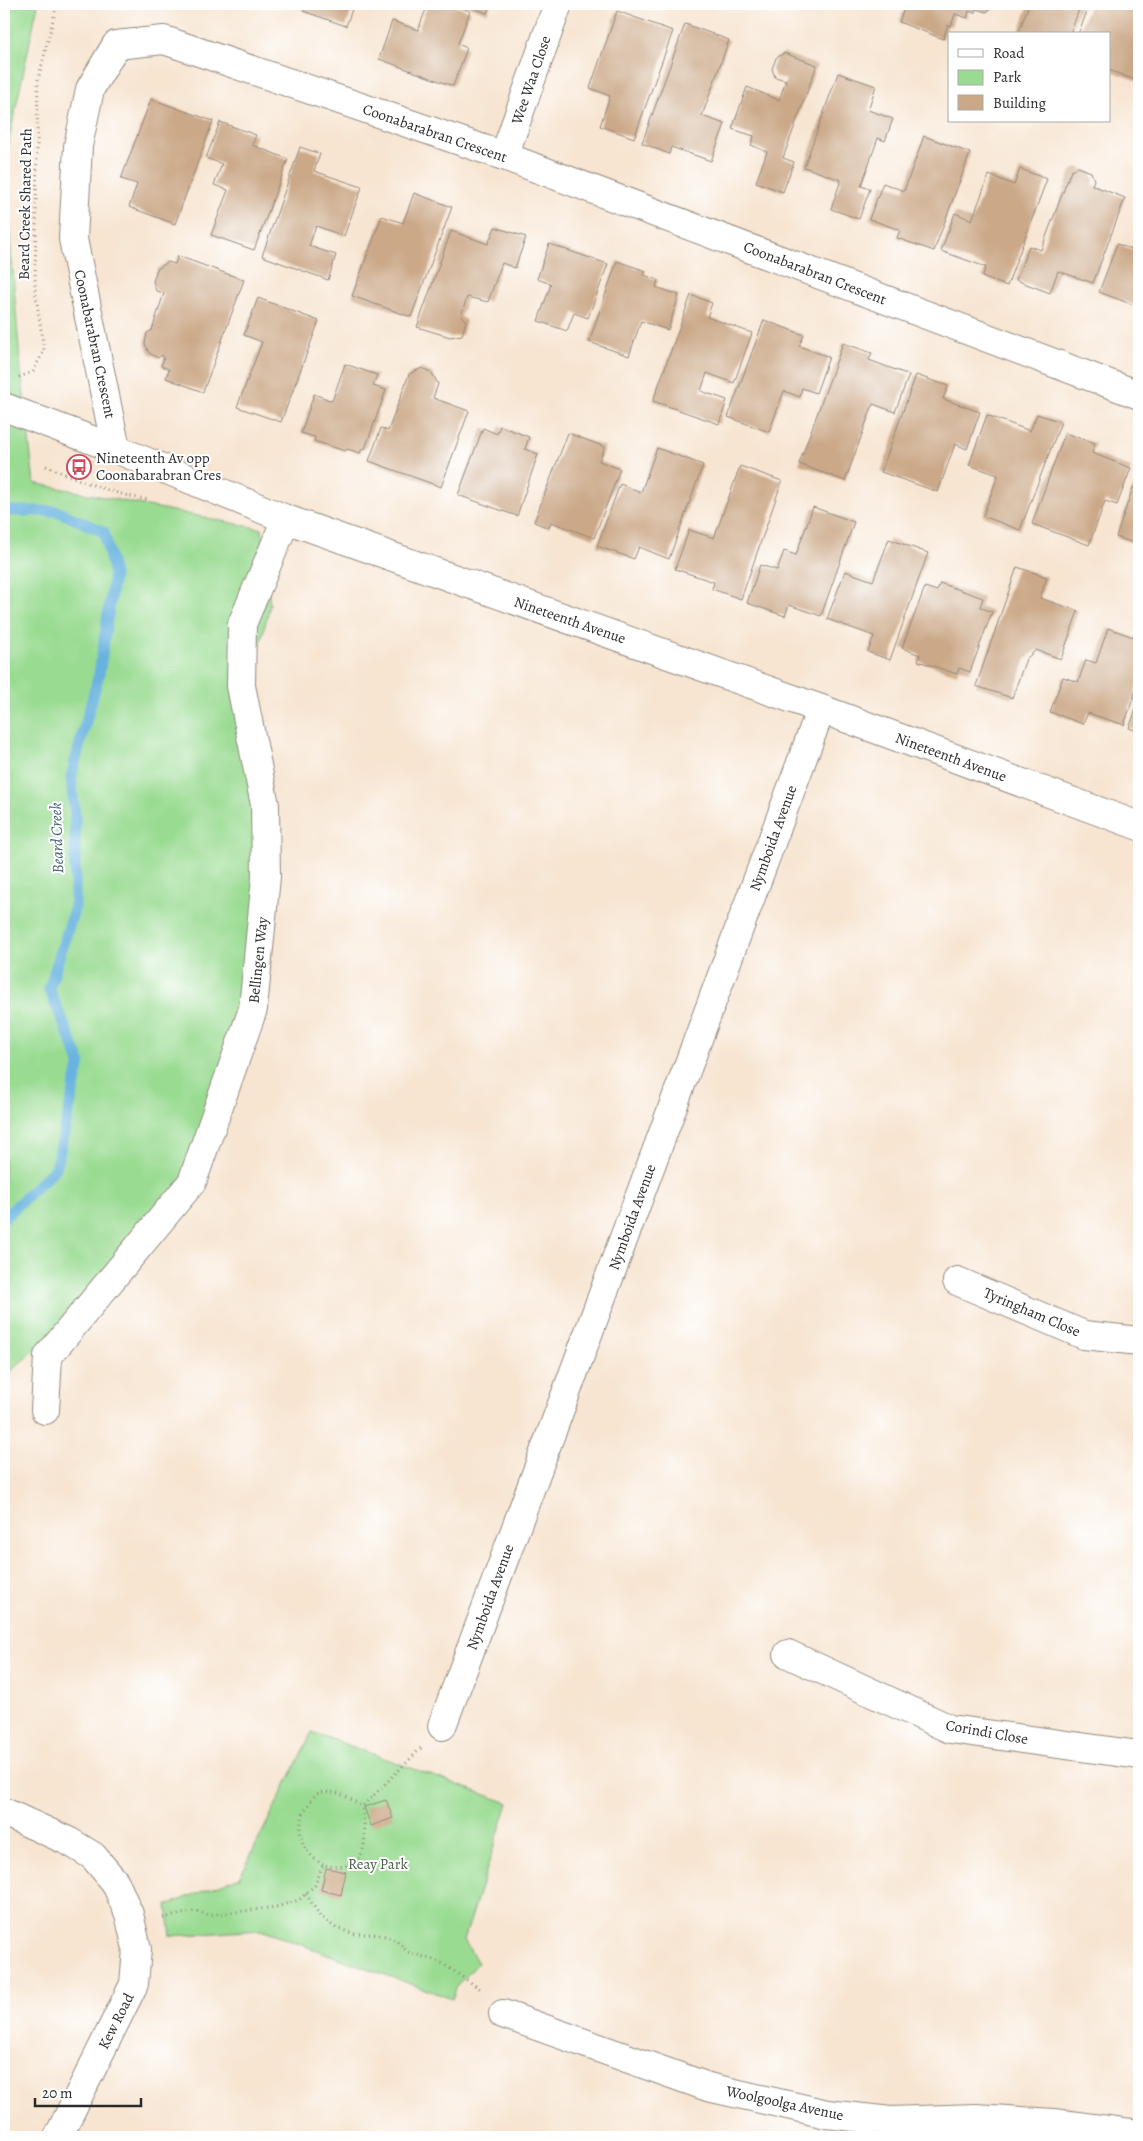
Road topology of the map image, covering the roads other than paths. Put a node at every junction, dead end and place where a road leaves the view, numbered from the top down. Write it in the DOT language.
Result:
graph roads {
  1 [pos="558,4"];
  2 [pos="504,156"];
  3 [pos="1139,395"];
  4 [pos="4,407"];
  5 [pos="116,448"];
  6 [pos="286,519"];
  7 [pos="821,709"];
  8 [pos="1139,826"];
  9 [pos="957,1281"];
  10 [pos="1139,1341"];
  11 [pos="46,1410"];
  12 [pos="788,1654"];
  13 [pos="442,1726"];
  14 [pos="1139,1755"];
  15 [pos="4,1812"];
  16 [pos="503,2014"];
  17 [pos="1139,2134"];
  18 [pos="58,2137"];
  1 -- 2 [label="street, Wee Waa Close"];
  2 -- 3 [label="street, Coonabarabran Crescent"];
  2 -- 5 [label="street, Coonabarabran Crescent"];
  4 -- 5 [label="street, Nineteenth Avenue"];
  5 -- 6 [label="street, Nineteenth Avenue"];
  6 -- 7 [label="street, Nineteenth Avenue"];
  6 -- 11 [label="street, Bellingen Way"];
  7 -- 8 [label="street, Nineteenth Avenue"];
  7 -- 13 [label="street, Nymboida Avenue"];
  9 -- 10 [label="street, Tyringham Close"];
  12 -- 14 [label="street, Corindi Close"];
  15 -- 18 [label="street, Kew Road"];
  16 -- 17 [label="street, Woolgoolga Avenue"];
}
